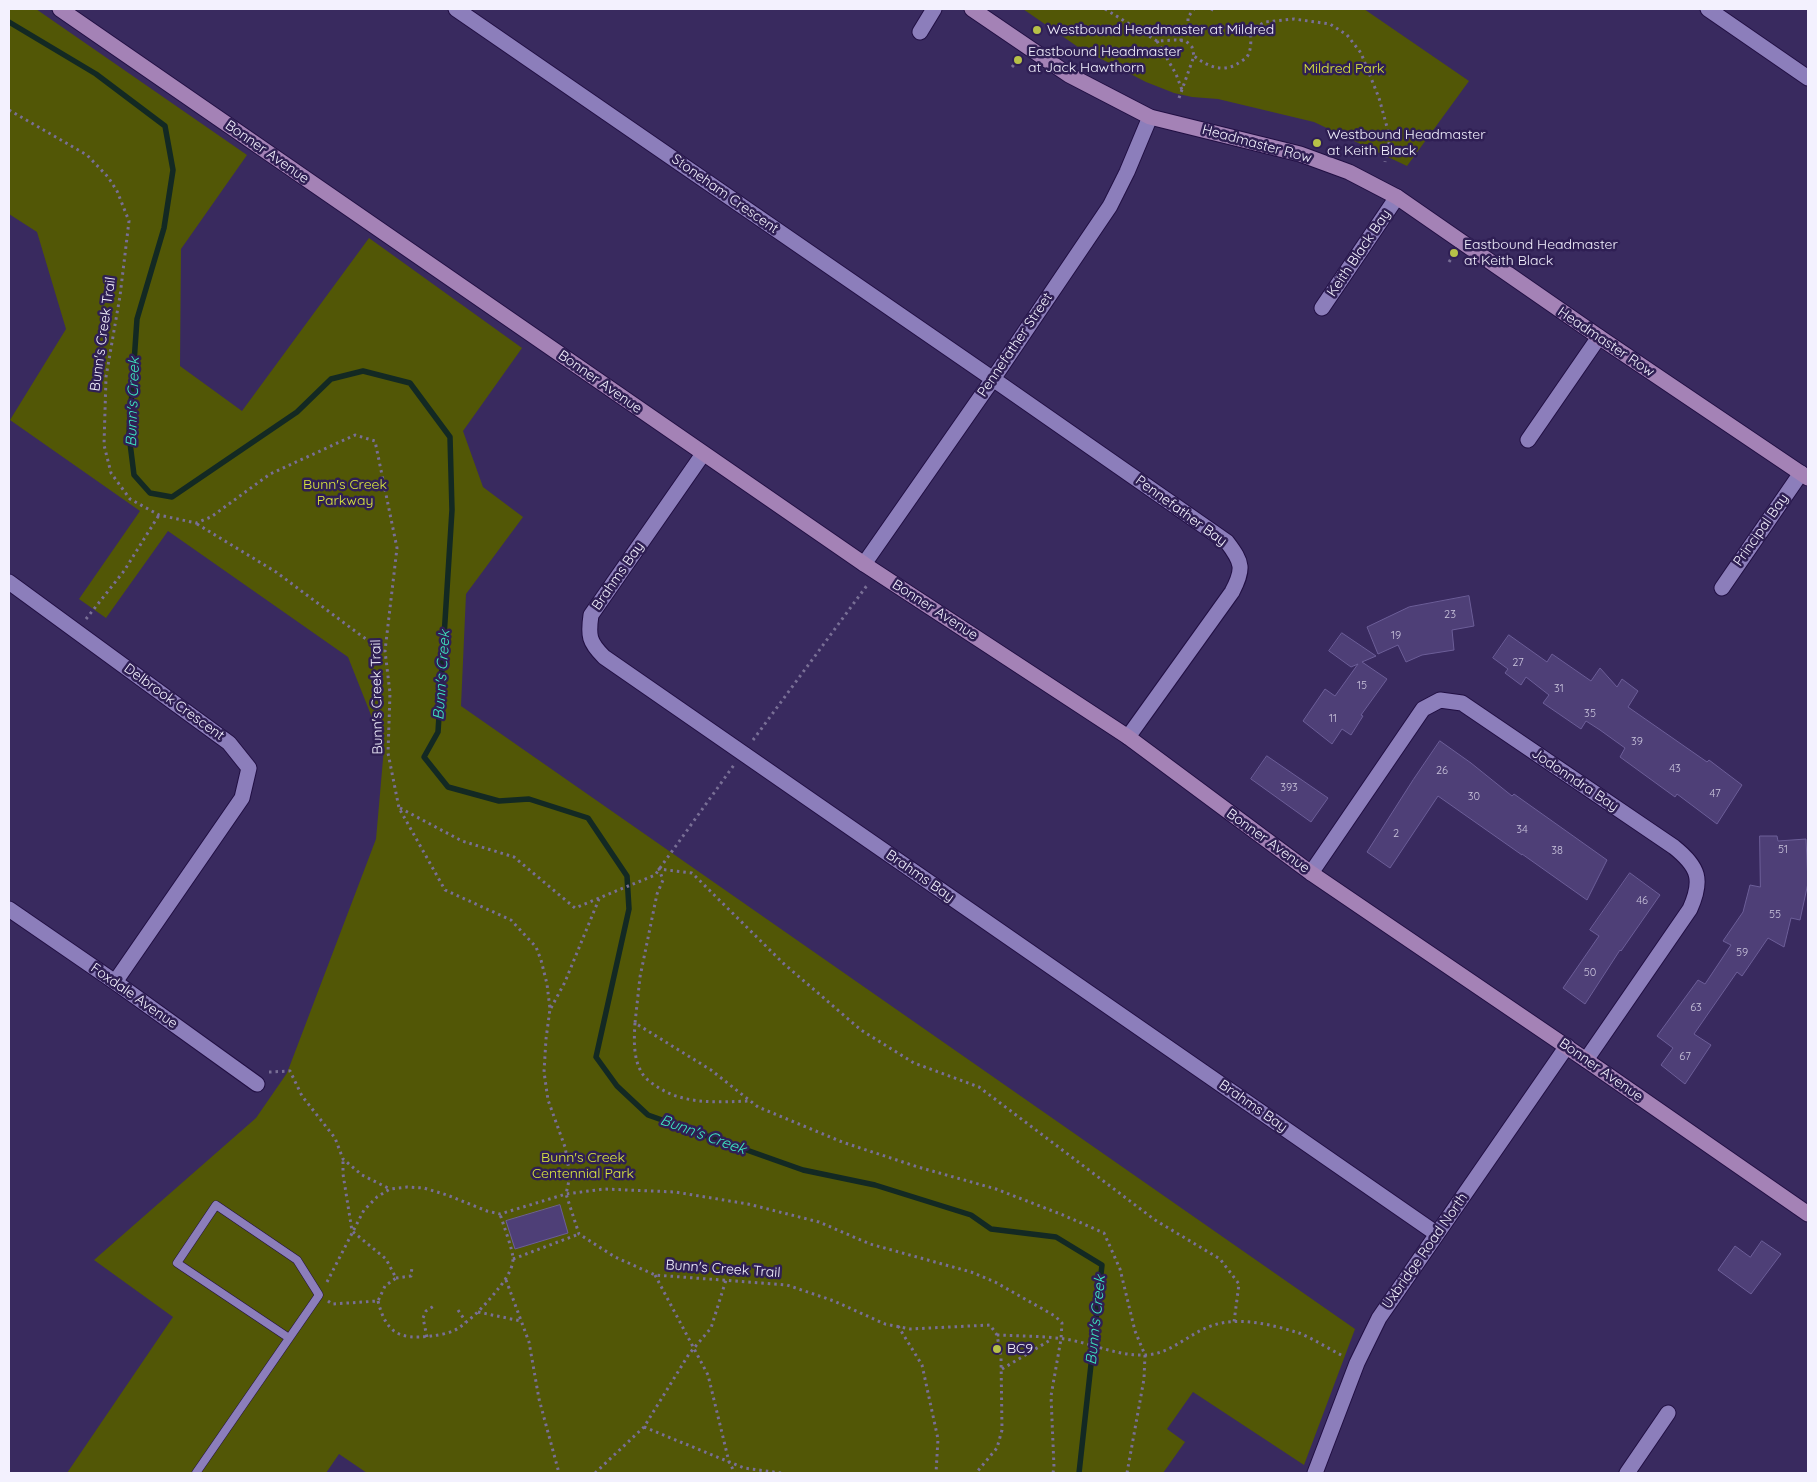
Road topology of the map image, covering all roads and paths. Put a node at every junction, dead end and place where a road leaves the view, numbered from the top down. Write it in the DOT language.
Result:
graph roads {
  1 [pos="60,9"];
  2 [pos="456,9"];
  3 [pos="934,9"];
  4 [pos="972,9"];
  5 [pos="1105,9"];
  6 [pos="1194,9"];
  7 [pos="1211,9"];
  8 [pos="1708,9"];
  9 [pos="1215,11"];
  10 [pos="920,32"];
  11 [pos="1157,41"];
  12 [pos="1181,41"];
  13 [pos="1194,56"];
  14 [pos="1018,60"];
  15 [pos="1012,67"];
  16 [pos="1808,78"];
  17 [pos="1182,91"];
  18 [pos="1179,98"];
  19 [pos="9,110"];
  20 [pos="1150,116"];
  21 [pos="1385,162"];
  22 [pos="1396,198"];
  23 [pos="1322,308"];
  24 [pos="1599,337"];
  25 [pos="993,379"];
  26 [pos="1528,440"];
  27 [pos="703,454"];
  28 [pos="1804,476"];
  29 [pos="159,515"];
  30 [pos="196,524"];
  31 [pos="871,568"];
  32 [pos="9,582"];
  33 [pos="1722,588"];
  34 [pos="76,631"];
  35 [pos="385,651"];
  36 [pos="1128,737"];
  37 [pos="743,753"];
  38 [pos="399,808"];
  39 [pos="659,869"];
  40 [pos="1311,873"];
  41 [pos="599,899"];
  42 [pos="9,909"];
  43 [pos="115,982"];
  44 [pos="550,1009"];
  45 [pos="635,1023"];
  46 [pos="1567,1046"];
  47 [pos="1586,1060"];
  48 [pos="241,1073"];
  49 [pos="257,1084"];
  50 [pos="750,1101"];
  51 [pos="343,1158"];
  52 [pos="390,1189"];
  53 [pos="566,1194"];
  54 [pos="500,1214"];
  55 [pos="1808,1214"];
  56 [pos="352,1231"];
  57 [pos="579,1234"];
  58 [pos="1437,1234"];
  59 [pos="513,1259"];
  60 [pos="412,1268"];
  61 [pos="655,1275"];
  62 [pos="396,1278"];
  63 [pos="506,1279"];
  64 [pos="726,1280"];
  65 [pos="319,1296"];
  66 [pos="378,1301"];
  67 [pos="434,1306"];
  68 [pos="458,1310"];
  69 [pos="478,1312"];
  70 [pos="521,1321"];
  71 [pos="466,1322"];
  72 [pos="1234,1322"];
  73 [pos="898,1326"];
  74 [pos="997,1335"];
  75 [pos="427,1337"];
  76 [pos="289,1338"];
  77 [pos="1053,1338"];
  78 [pos="1063,1339"];
  79 [pos="694,1348"];
  80 [pos="1145,1355"];
  81 [pos="1357,1363"];
  82 [pos="1001,1369"];
  83 [pos="1668,1414"];
  84 [pos="644,1427"];
  85 [pos="729,1462"];
  86 [pos="196,1473"];
  87 [pos="559,1473"];
  88 [pos="596,1473"];
  89 [pos="735,1473"];
  90 [pos="781,1473"];
  91 [pos="936,1473"];
  92 [pos="976,1473"];
  93 [pos="1053,1473"];
  94 [pos="1126,1473"];
  95 [pos="1315,1473"];
  96 [pos="1627,1473"];
  1 -- 27 [label="street, Bonner Avenue"];
  2 -- 25 [label="street, Stoneham Crescent"];
  3 -- 10 [label="street"];
  4 -- 20 [label="street, Headmaster Row"];
  5 -- 11 [label="path"];
  6 -- 12 [label="path"];
  7 -- 9 [label="path"];
  8 -- 16 [label="street"];
  11 -- 12 [label="path"];
  11 -- 17 [label="path"];
  12 -- 13 [label="path"];
  13 -- 17 [label="path"];
  13 -- 21 [label="path"];
  14 -- 15 [label="path"];
  17 -- 18 [label="path"];
  19 -- 29 [label="path, Bunn's Creek Trail"];
  20 -- 22 [label="street, Headmaster Row"];
  20 -- 25 [label="street, Pennefather Street"];
  22 -- 23 [label="street, Keith Black Bay"];
  22 -- 24 [label="street, Headmaster Row"];
  24 -- 26 [label="street"];
  24 -- 28 [label="street, Headmaster Row"];
  25 -- 31 [label="street, Pennefather Street"];
  25 -- 36 [label="street, Pennefather Bay"];
  27 -- 31 [label="street, Bonner Avenue"];
  27 -- 37 [label="street, Brahms Bay"];
  28 -- 33 [label="street, Principal Bay"];
  29 -- 30 [label="path, Bunn's Creek Trail"];
  29 -- 34 [label="path"];
  30 -- 35 [label="path"];
  30 -- 35 [label="path, Bunn's Creek Trail"];
  31 -- 36 [label="street, Bonner Avenue"];
  31 -- 37 [label="path"];
  32 -- 34 [label="street, Delbrook Crescent"];
  34 -- 43 [label="street, Delbrook Crescent"];
  35 -- 38 [label="path, Bunn's Creek Trail"];
  36 -- 40 [label="street, Bonner Avenue"];
  37 -- 39 [label="path"];
  37 -- 58 [label="street, Brahms Bay"];
  38 -- 41 [label="path"];
  38 -- 44 [label="path, Bunn's Creek Trail"];
  39 -- 41 [label="path"];
  39 -- 45 [label="path"];
  39 -- 72 [label="path"];
  40 -- 46 [label="street, Bonner Avenue"];
  40 -- 47 [label="street, Jodonndra Bay"];
  41 -- 44 [label="path"];
  42 -- 43 [label="street, Foxdale Avenue"];
  43 -- 48 [label="street, Foxdale Avenue"];
  44 -- 53 [label="path, Bunn's Creek Trail"];
  45 -- 50 [label="path"];
  45 -- 50 [label="path"];
  46 -- 47 [label="street, Bonner Avenue"];
  46 -- 58 [label="street, Uxbridge Road North"];
  47 -- 55 [label="street, Bonner Avenue"];
  48 -- 49 [label="street, Foxdale Avenue"];
  48 -- 51 [label="path"];
  50 -- 80 [label="path"];
  51 -- 52 [label="path"];
  51 -- 56 [label="path"];
  52 -- 54 [label="path"];
  52 -- 56 [label="path"];
  53 -- 54 [label="path"];
  53 -- 57 [label="path, Bunn's Creek Trail"];
  53 -- 78 [label="path"];
  54 -- 59 [label="path"];
  56 -- 62 [label="path"];
  56 -- 65 [label="path"];
  57 -- 59 [label="path"];
  57 -- 61 [label="path, Bunn's Creek Trail"];
  58 -- 81 [label="street, Uxbridge Road North"];
  59 -- 63 [label="path"];
  60 -- 62 [label="path"];
  61 -- 64 [label="path, Bunn's Creek Trail"];
  61 -- 79 [label="path"];
  62 -- 66 [label="path"];
  63 -- 69 [label="path"];
  63 -- 70 [label="path"];
  64 -- 73 [label="path, Bunn's Creek Trail"];
  64 -- 79 [label="path"];
  65 -- 66 [label="path"];
  65 -- 76 [label="lane"];
  65 -- 76 [label="lane"];
  66 -- 75 [label="path"];
  67 -- 75 [label="path"];
  68 -- 71 [label="path"];
  69 -- 70 [label="path"];
  69 -- 71 [label="path"];
  70 -- 87 [label="path"];
  71 -- 75 [label="path"];
  72 -- 80 [label="path"];
  72 -- 81 [label="path"];
  73 -- 74 [label="path, Bunn's Creek Trail"];
  73 -- 91 [label="path"];
  74 -- 77 [label="path"];
  74 -- 82 [label="path"];
  76 -- 86 [label="lane"];
  77 -- 78 [label="path"];
  77 -- 82 [label="path"];
  78 -- 80 [label="path"];
  78 -- 93 [label="path"];
  79 -- 84 [label="path"];
  79 -- 85 [label="path"];
  80 -- 94 [label="path"];
  81 -- 95 [label="street, Uxbridge Road North"];
  82 -- 92 [label="path"];
  83 -- 96 [label="street"];
  84 -- 85 [label="path"];
  84 -- 88 [label="path"];
  85 -- 89 [label="path"];
  85 -- 90 [label="path"];
}
